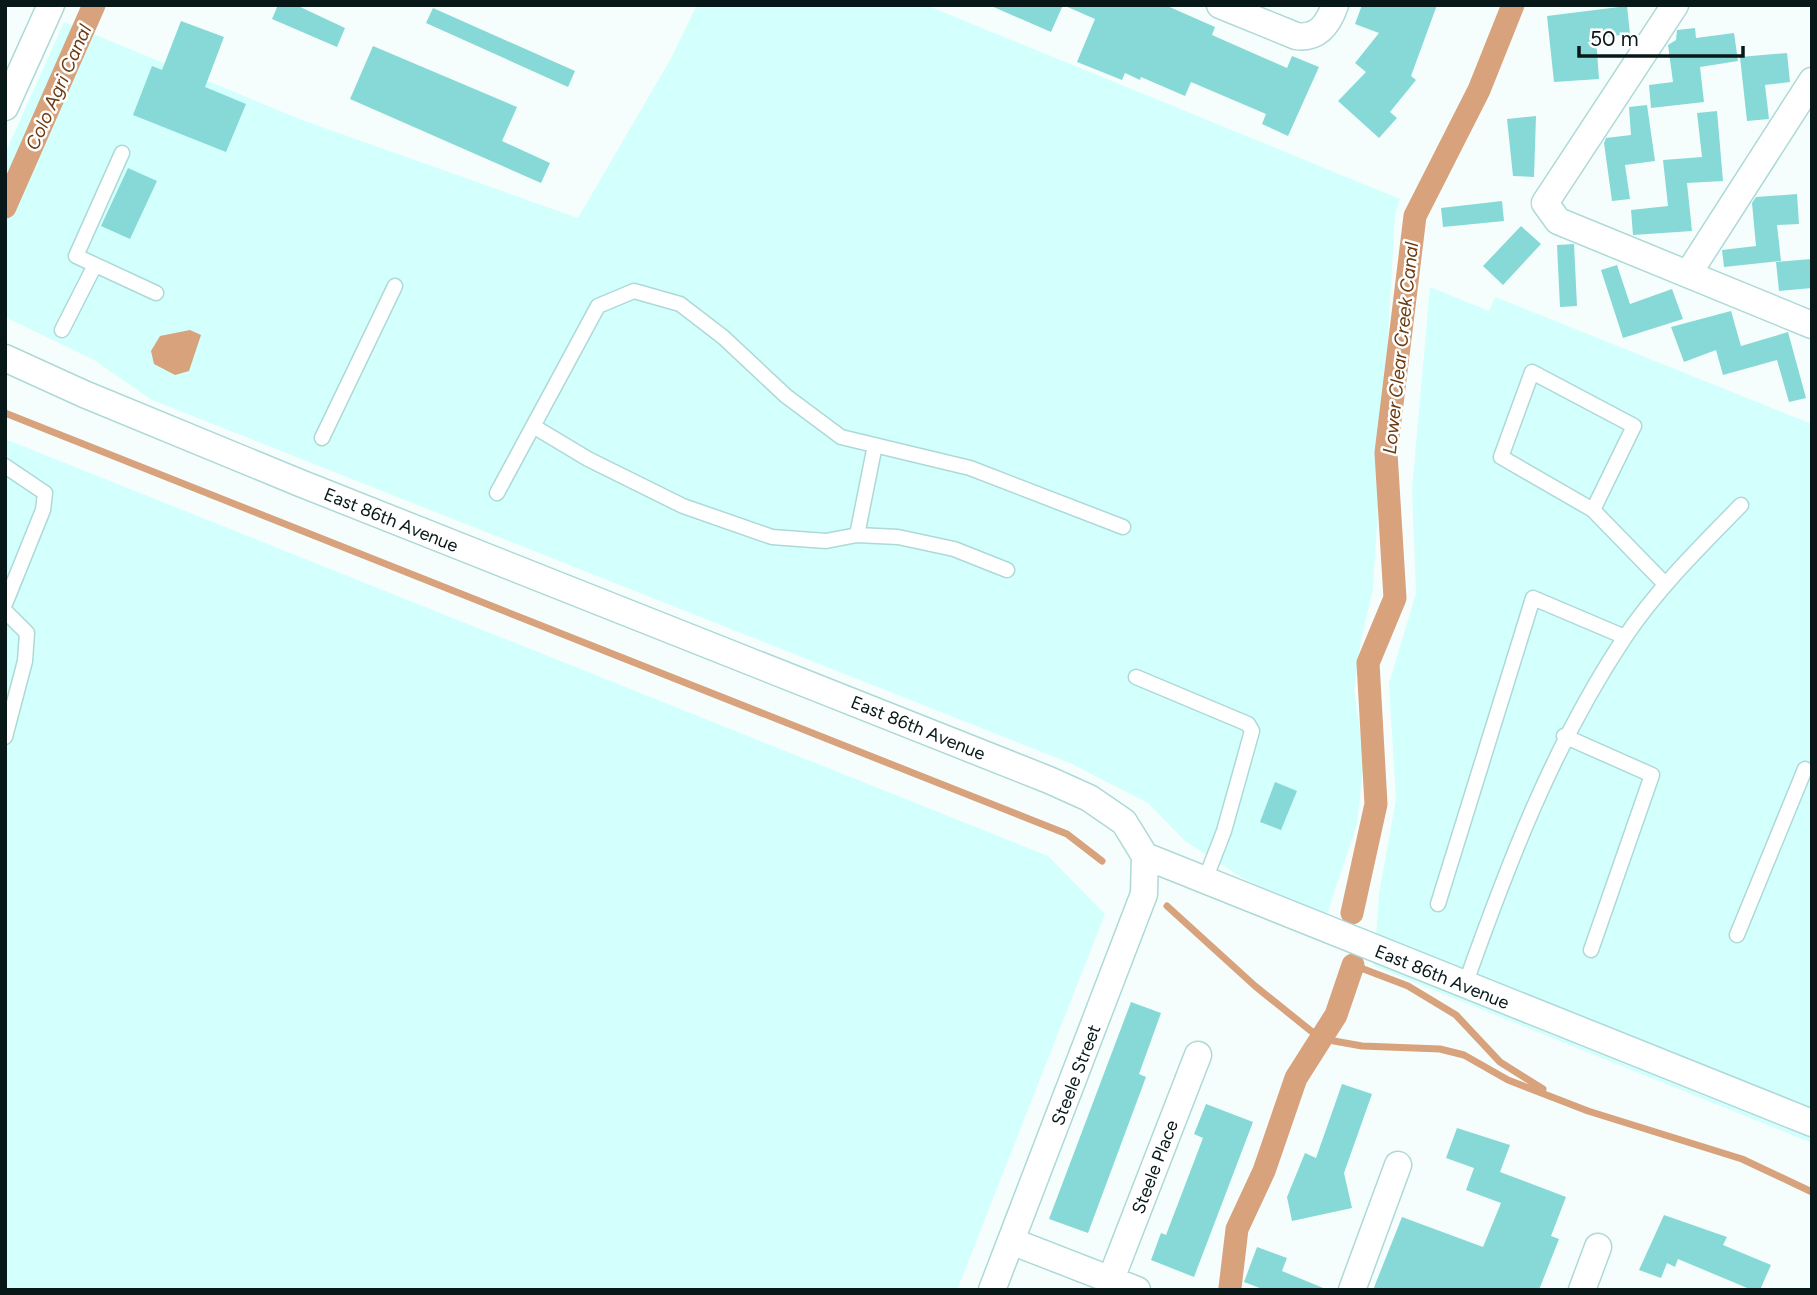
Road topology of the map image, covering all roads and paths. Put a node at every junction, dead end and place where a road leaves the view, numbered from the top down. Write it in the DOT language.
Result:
graph roads {
  1 [pos="51,5"];
  2 [pos="1220,5"];
  3 [pos="1335,5"];
  4 [pos="1675,5"];
  5 [pos="1812,80"];
  6 [pos="5,107"];
  7 [pos="122,153"];
  8 [pos="95,265"];
  9 [pos="1688,274"];
  10 [pos="395,286"];
  11 [pos="156,293"];
  12 [pos="1812,325"];
  13 [pos="62,330"];
  14 [pos="5,358"];
  15 [pos="533,426"];
  16 [pos="322,438"];
  17 [pos="875,445"];
  18 [pos="5,466"];
  19 [pos="497,493"];
  20 [pos="1741,505"];
  21 [pos="1593,510"];
  22 [pos="1123,527"];
  23 [pos="857,535"];
  24 [pos="1007,570"];
  25 [pos="1665,584"];
  26 [pos="5,604"];
  27 [pos="5,611"];
  28 [pos="1625,636"];
  29 [pos="1136,677"];
  30 [pos="1564,736"];
  31 [pos="5,737"];
  32 [pos="1805,769"];
  33 [pos="1146,856"];
  34 [pos="1205,880"];
  35 [pos="1438,904"];
  36 [pos="1737,935"];
  37 [pos="1591,950"];
  38 [pos="1465,985"];
  39 [pos="1198,1055"];
  40 [pos="1812,1123"];
  41 [pos="1398,1165"];
  42 [pos="1012,1241"];
  43 [pos="1598,1247"];
  44 [pos="1111,1279"];
  45 [pos="992,1290"];
  46 [pos="1137,1290"];
  47 [pos="1352,1290"];
  48 [pos="1582,1290"];
  1 -- 6 [label="street"];
  2 -- 3 [label="street"];
  4 -- 9 [label="street"];
  5 -- 9 [label="street"];
  7 -- 8 [label="lane"];
  8 -- 11 [label="lane"];
  8 -- 13 [label="lane"];
  9 -- 12 [label="street"];
  10 -- 16 [label="lane"];
  14 -- 33 [label="street, East 86th Avenue"];
  15 -- 17 [label="lane"];
  15 -- 19 [label="lane"];
  15 -- 23 [label="lane"];
  17 -- 22 [label="lane"];
  17 -- 23 [label="lane"];
  18 -- 26 [label="lane"];
  20 -- 25 [label="lane"];
  21 -- 21 [label="lane"];
  21 -- 25 [label="lane"];
  23 -- 24 [label="lane"];
  25 -- 28 [label="lane"];
  27 -- 31 [label="lane"];
  28 -- 30 [label="lane"];
  28 -- 35 [label="lane"];
  29 -- 34 [label="lane"];
  30 -- 37 [label="lane"];
  30 -- 38 [label="lane"];
  32 -- 36 [label="lane"];
  33 -- 34 [label="street, East 86th Avenue"];
  33 -- 42 [label="street, Steele Street"];
  34 -- 38 [label="street, East 86th Avenue"];
  38 -- 40 [label="street, East 86th Avenue"];
  39 -- 44 [label="street, Steele Place"];
  41 -- 47 [label="street"];
  42 -- 44 [label="street"];
  42 -- 45 [label="street, Steele Street"];
  43 -- 48 [label="street"];
  44 -- 46 [label="street"];
}
